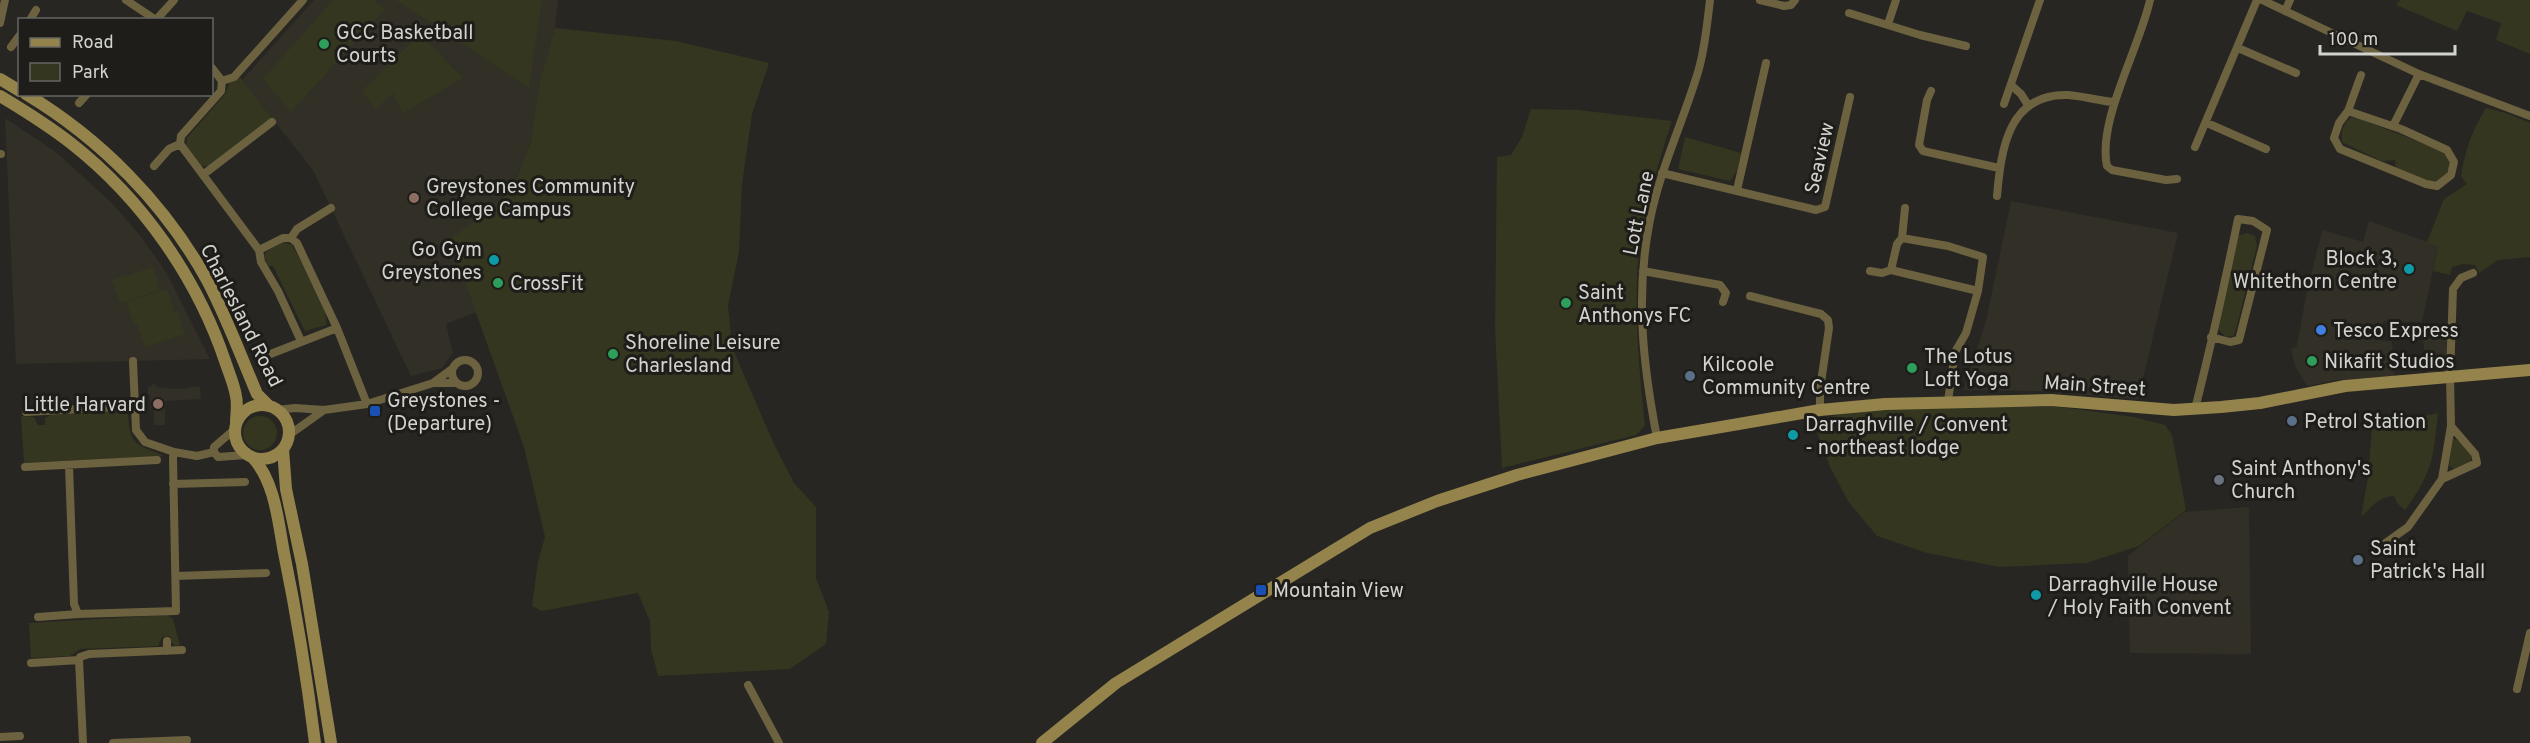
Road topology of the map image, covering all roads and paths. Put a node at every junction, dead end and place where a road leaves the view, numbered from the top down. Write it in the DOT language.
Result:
graph roads {
  1 [pos="5,0"];
  2 [pos="126,0"];
  3 [pos="174,0"];
  4 [pos="303,0"];
  5 [pos="1710,0"];
  6 [pos="1763,0"];
  7 [pos="1795,0"];
  8 [pos="1896,0"];
  9 [pos="2040,0"];
  10 [pos="2150,0"];
  11 [pos="2257,0"];
  12 [pos="2262,0"];
  13 [pos="2290,0"];
  14 [pos="36,10"];
  15 [pos="2285,11"];
  16 [pos="1849,13"];
  17 [pos="31,18"];
  18 [pos="153,18"];
  19 [pos="158,18"];
  20 [pos="0,23"];
  21 [pos="1888,24"];
  22 [pos="18,38"];
  23 [pos="1966,46"];
  24 [pos="11,47"];
  25 [pos="2238,48"];
  26 [pos="1766,63"];
  27 [pos="213,69"];
  28 [pos="2296,74"];
  29 [pos="2419,74"];
  30 [pos="2361,75"];
  31 [pos="0,80"];
  32 [pos="222,81"];
  33 [pos="2011,86"];
  34 [pos="18,90"];
  35 [pos="1931,91"];
  36 [pos="0,96"];
  37 [pos="29,96"];
  38 [pos="85,96"];
  39 [pos="1850,97"];
  40 [pos="2114,102"];
  41 [pos="80,103"];
  42 [pos="2004,104"];
  43 [pos="2028,105"];
  44 [pos="2348,111"];
  45 [pos="2530,116"];
  46 [pos="272,122"];
  47 [pos="2207,123"];
  48 [pos="2393,126"];
  49 [pos="180,144"];
  50 [pos="2196,147"];
  51 [pos="2266,149"];
  52 [pos="154,166"];
  53 [pos="2000,168"];
  54 [pos="1662,173"];
  55 [pos="204,174"];
  56 [pos="2177,179"];
  57 [pos="1737,190"];
  58 [pos="1997,196"];
  59 [pos="331,208"];
  60 [pos="1905,208"];
  61 [pos="291,238"];
  62 [pos="1902,238"];
  63 [pos="259,250"];
  64 [pos="1891,270"];
  65 [pos="1643,271"];
  66 [pos="1870,271"];
  67 [pos="2474,273"];
  68 [pos="1978,291"];
  69 [pos="1750,296"];
  70 [pos="1723,303"];
  71 [pos="337,328"];
  72 [pos="2211,337"];
  73 [pos="301,341"];
  74 [pos="268,355"];
  75 [pos="133,361"];
  76 [pos="452,369"];
  77 [pos="2530,370"];
  78 [pos="2450,375"];
  79 [pos="433,383"];
  80 [pos="456,383"];
  81 [pos="1948,401"];
  82 [pos="367,404"];
  83 [pos="134,406"];
  84 [pos="273,408"];
  85 [pos="2195,409"];
  86 [pos="324,410"];
  87 [pos="1820,410"];
  88 [pos="26,412"];
  89 [pos="235,426"];
  90 [pos="2451,426"];
  91 [pos="289,435"];
  92 [pos="1657,438"];
  93 [pos="283,449"];
  94 [pos="174,452"];
  95 [pos="214,452"];
  96 [pos="250,456"];
  97 [pos="157,460"];
  98 [pos="69,465"];
  99 [pos="25,467"];
  100 [pos="2442,479"];
  101 [pos="245,482"];
  102 [pos="173,484"];
  103 [pos="2378,549"];
  104 [pos="266,573"];
  105 [pos="176,576"];
  106 [pos="78,614"];
  107 [pos="38,617"];
  108 [pos="2530,633"];
  109 [pos="182,650"];
  110 [pos="79,660"];
  111 [pos="31,663"];
  112 [pos="748,685"];
  113 [pos="2517,689"];
  114 [pos="20,736"];
  115 [pos="0,737"];
  116 [pos="187,740"];
  117 [pos="83,743"];
  118 [pos="113,743"];
  119 [pos="315,743"];
  120 [pos="332,743"];
  121 [pos="780,743"];
  122 [pos="1042,743"];
  1 -- 20 [label="street"];
  2 -- 18 [label="street"];
  3 -- 19 [label="street"];
  4 -- 32 [label="street"];
  5 -- 54 [label="street, Lott Lane"];
  6 -- 7 [label="street"];
  8 -- 21 [label="street"];
  9 -- 33 [label="street"];
  10 -- 40 [label="street"];
  11 -- 25 [label="street"];
  12 -- 15 [label="street"];
  13 -- 15 [label="street"];
  14 -- 17 [label="street"];
  15 -- 29 [label="street"];
  16 -- 21 [label="street"];
  21 -- 23 [label="street"];
  22 -- 24 [label="street"];
  25 -- 28 [label="street"];
  25 -- 47 [label="street"];
  26 -- 57 [label="street"];
  27 -- 32 [label="street"];
  29 -- 45 [label="street"];
  29 -- 48 [label="street"];
  30 -- 44 [label="street"];
  31 -- 34 [label="main road"];
  32 -- 49 [label="street"];
  33 -- 42 [label="street"];
  33 -- 43 [label="street"];
  35 -- 53 [label="street"];
  36 -- 89 [label="main road, Charlesland Road"];
  37 -- 84 [label="main road, Charlesland Road"];
  38 -- 41 [label="street"];
  39 -- 57 [label="street, Seaview"];
  40 -- 43 [label="street"];
  40 -- 56 [label="street"];
  43 -- 53 [label="street"];
  44 -- 48 [label="street"];
  44 -- 48 [label="street"];
  46 -- 55 [label="street"];
  47 -- 50 [label="street"];
  47 -- 51 [label="street"];
  49 -- 52 [label="street"];
  49 -- 55 [label="street"];
  53 -- 58 [label="street"];
  54 -- 57 [label="street, Seaview"];
  54 -- 65 [label="street, Lott Lane"];
  55 -- 63 [label="street"];
  59 -- 61 [label="street"];
  60 -- 62 [label="street"];
  61 -- 63 [label="street"];
  61 -- 71 [label="street"];
  62 -- 64 [label="street"];
  62 -- 68 [label="street"];
  63 -- 73 [label="street"];
  64 -- 66 [label="street"];
  64 -- 68 [label="street"];
  65 -- 70 [label="street"];
  65 -- 92 [label="street, Lott Lane"];
  67 -- 78 [label="street"];
  68 -- 81 [label="street"];
  69 -- 87 [label="street"];
  71 -- 73 [label="street"];
  71 -- 82 [label="street"];
  72 -- 72 [label="street"];
  72 -- 85 [label="street"];
  73 -- 74 [label="street"];
  75 -- 83 [label="street"];
  76 -- 79 [label="street"];
  76 -- 80 [label="street"];
  76 -- 80 [label="street"];
  77 -- 78 [label="main road, Main Street"];
  78 -- 85 [label="main road, Main Street"];
  78 -- 90 [label="street"];
  79 -- 80 [label="street"];
  79 -- 82 [label="street"];
  81 -- 85 [label="main road, Main Street"];
  81 -- 87 [label="main road, Main Street"];
  82 -- 86 [label="street"];
  83 -- 88 [label="street"];
  83 -- 94 [label="street"];
  84 -- 86 [label="street"];
  84 -- 89 [label="main road"];
  84 -- 91 [label="main road"];
  86 -- 91 [label="street"];
  87 -- 92 [label="main road, Main Street"];
  89 -- 95 [label="street"];
  89 -- 96 [label="main road"];
  90 -- 100 [label="street"];
  90 -- 100 [label="street"];
  91 -- 93 [label="main road"];
  92 -- 122 [label="main road, Main Street"];
  93 -- 96 [label="main road"];
  93 -- 120 [label="main road"];
  94 -- 95 [label="street"];
  94 -- 102 [label="street"];
  95 -- 96 [label="street"];
  96 -- 119 [label="main road"];
  97 -- 98 [label="street"];
  98 -- 99 [label="street"];
  98 -- 106 [label="street"];
  100 -- 103 [label="street"];
  101 -- 102 [label="street"];
  102 -- 105 [label="street"];
  104 -- 105 [label="street"];
  105 -- 106 [label="street"];
  106 -- 107 [label="street"];
  108 -- 113 [label="street"];
  109 -- 110 [label="street"];
  110 -- 111 [label="street"];
  110 -- 117 [label="street"];
  112 -- 121 [label="street"];
  114 -- 115 [label="street"];
  116 -- 118 [label="street"];
}
